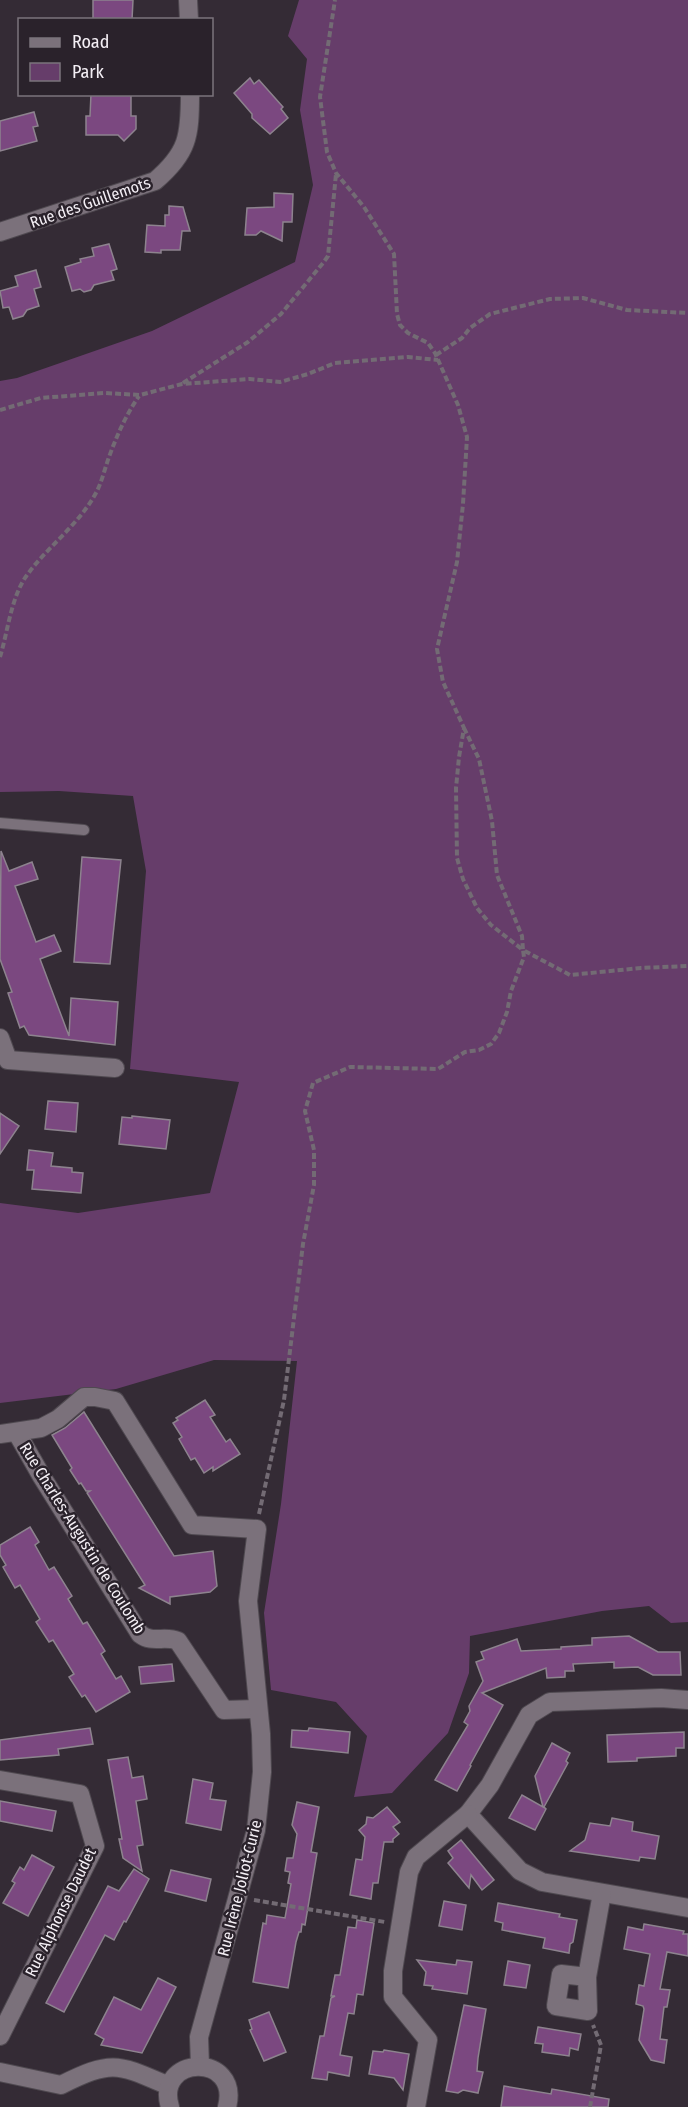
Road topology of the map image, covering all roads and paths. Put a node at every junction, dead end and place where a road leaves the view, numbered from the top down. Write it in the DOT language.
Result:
graph roads {
  1 [pos="188,0"];
  2 [pos="335,0"];
  3 [pos="189,18"];
  4 [pos="190,96"];
  5 [pos="336,173"];
  6 [pos="0,232"];
  7 [pos="688,314"];
  8 [pos="437,358"];
  9 [pos="182,384"];
  10 [pos="140,395"];
  11 [pos="0,410"];
  12 [pos="0,657"];
  13 [pos="464,728"];
  14 [pos="0,824"];
  15 [pos="84,830"];
  16 [pos="523,950"];
  17 [pos="688,966"];
  18 [pos="0,1038"];
  19 [pos="115,1068"];
  20 [pos="9,1434"];
  21 [pos="256,1530"];
  22 [pos="688,1700"];
  23 [pos="258,1709"];
  24 [pos="0,1780"];
  25 [pos="468,1814"];
  26 [pos="602,1893"];
  27 [pos="238,1897"];
  28 [pos="688,1908"];
  29 [pos="400,1924"];
  30 [pos="587,1977"];
  31 [pos="588,2010"];
  32 [pos="0,2036"];
  33 [pos="200,2066"];
  34 [pos="0,2072"];
  35 [pos="170,2086"];
  36 [pos="170,2107"];
  37 [pos="229,2107"];
  38 [pos="416,2107"];
  39 [pos="590,2107"];
  1 -- 3 [label="street"];
  2 -- 5 [label="path"];
  4 -- 6 [label="street, Rue des Guillemots"];
  5 -- 8 [label="path"];
  5 -- 9 [label="path"];
  7 -- 8 [label="path"];
  8 -- 9 [label="path"];
  8 -- 13 [label="path"];
  9 -- 10 [label="path"];
  10 -- 11 [label="path"];
  10 -- 12 [label="path"];
  13 -- 16 [label="path"];
  13 -- 16 [label="path"];
  14 -- 15 [label="lane"];
  16 -- 17 [label="path"];
  16 -- 21 [label="path"];
  18 -- 19 [label="street"];
  20 -- 21 [label="street"];
  20 -- 23 [label="street, Rue Charles-Augustin de Coulomb"];
  21 -- 23 [label="street, Rue Irène Joliot-Curie"];
  22 -- 25 [label="street"];
  23 -- 27 [label="street, Rue Irène Joliot-Curie"];
  24 -- 32 [label="street, Rue Alphonse Daudet"];
  25 -- 26 [label="street"];
  25 -- 29 [label="street"];
  26 -- 28 [label="street"];
  26 -- 30 [label="street"];
  27 -- 29 [label="path"];
  27 -- 33 [label="street, Rue Irène Joliot-Curie"];
  29 -- 38 [label="street"];
  30 -- 31 [label="street"];
  30 -- 31 [label="street"];
  31 -- 39 [label="path"];
  33 -- 35 [label="street"];
  33 -- 37 [label="street"];
  34 -- 35 [label="street"];
  35 -- 36 [label="street"];
}
